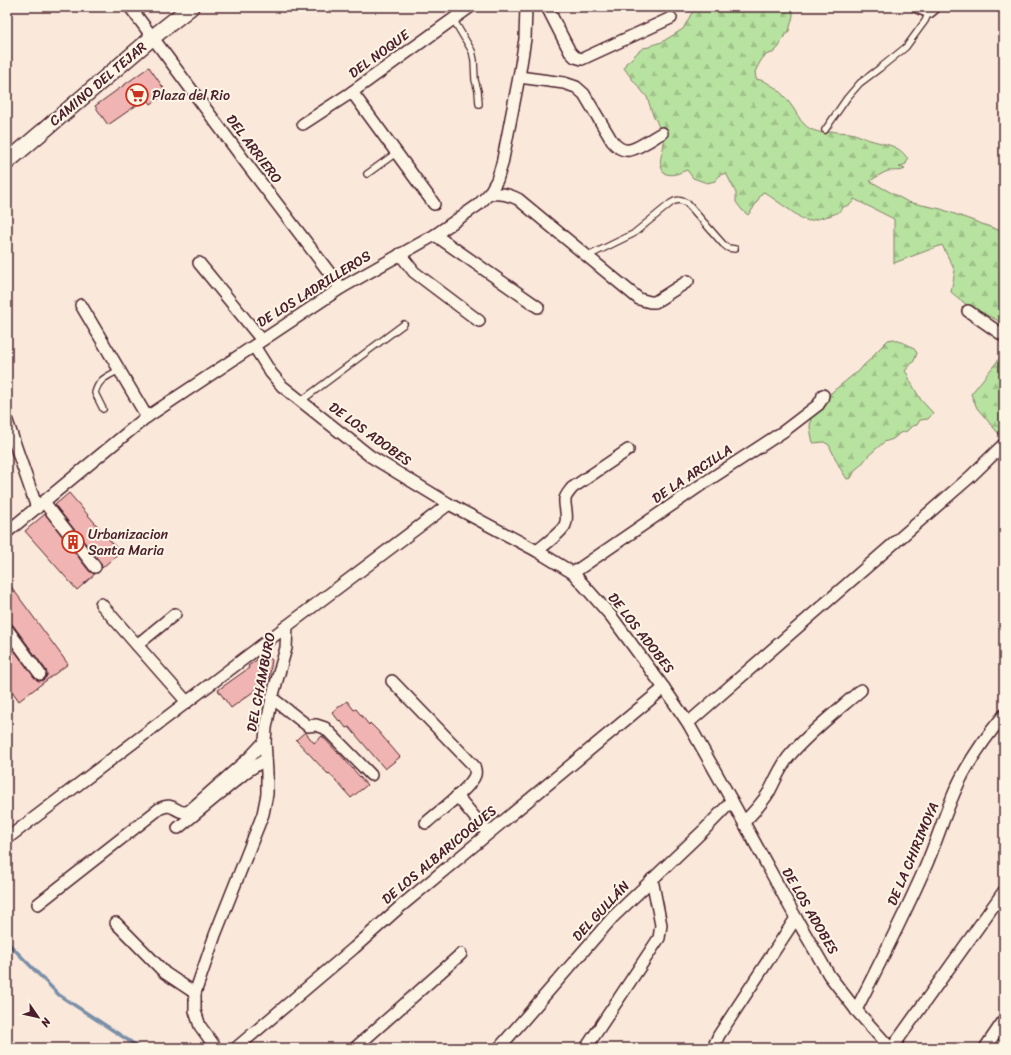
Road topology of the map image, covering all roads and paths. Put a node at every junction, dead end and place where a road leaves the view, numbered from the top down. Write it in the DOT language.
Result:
graph roads {
  1 [pos="130,7"];
  2 [pos="191,7"];
  3 [pos="470,7"];
  4 [pos="526,7"];
  5 [pos="547,7"];
  6 [pos="917,7"];
  7 [pos="932,10"];
  8 [pos="671,18"];
  9 [pos="453,19"];
  10 [pos="153,37"];
  11 [pos="519,77"];
  12 [pos="352,92"];
  13 [pos="479,104"];
  14 [pos="304,124"];
  15 [pos="825,130"];
  16 [pos="662,133"];
  17 [pos="396,153"];
  18 [pos="7,162"];
  19 [pos="367,174"];
  20 [pos="489,194"];
  21 [pos="434,204"];
  22 [pos="435,234"];
  23 [pos="735,249"];
  24 [pos="400,254"];
  25 [pos="588,256"];
  26 [pos="200,263"];
  27 [pos="688,281"];
  28 [pos="341,288"];
  29 [pos="81,304"];
  30 [pos="538,307"];
  31 [pos="968,311"];
  32 [pos="479,321"];
  33 [pos="404,324"];
  34 [pos="1004,336"];
  35 [pos="258,343"];
  36 [pos="119,370"];
  37 [pos="823,395"];
  38 [pos="300,401"];
  39 [pos="103,409"];
  40 [pos="146,417"];
  41 [pos="7,422"];
  42 [pos="1004,444"];
  43 [pos="628,450"];
  44 [pos="449,504"];
  45 [pos="41,505"];
  46 [pos="7,532"];
  47 [pos="537,551"];
  48 [pos="95,567"];
  49 [pos="573,573"];
  50 [pos="101,604"];
  51 [pos="175,614"];
  52 [pos="287,626"];
  53 [pos="7,629"];
  54 [pos="137,645"];
  55 [pos="40,674"];
  56 [pos="392,681"];
  57 [pos="664,688"];
  58 [pos="861,690"];
  59 [pos="272,698"];
  60 [pos="187,702"];
  61 [pos="1004,715"];
  62 [pos="688,724"];
  63 [pos="265,741"];
  64 [pos="266,759"];
  65 [pos="371,775"];
  66 [pos="458,796"];
  67 [pos="732,801"];
  68 [pos="744,822"];
  69 [pos="426,823"];
  70 [pos="178,828"];
  71 [pos="488,833"];
  72 [pos="9,837"];
  73 [pos="652,880"];
  74 [pos="1004,891"];
  75 [pos="38,904"];
  76 [pos="796,918"];
  77 [pos="116,923"];
  78 [pos="460,954"];
  79 [pos="196,993"];
  80 [pos="856,1010"];
  81 [pos="1004,1020"];
  82 [pos="216,1048"];
  83 [pos="236,1048"];
  84 [pos="355,1048"];
  85 [pos="499,1048"];
  86 [pos="586,1048"];
  87 [pos="713,1048"];
  88 [pos="891,1048"];
  89 [pos="985,1048"];
  1 -- 10 [label="street, DEL ARRIERO"];
  2 -- 10 [label="street, CAMINO DEL TEJAR"];
  3 -- 9 [label="street, DEL NOQUE"];
  4 -- 11 [label="street, DE LOS LADRILLEROS"];
  5 -- 8 [label="street"];
  6 -- 7 [label="street"];
  7 -- 15 [label="lane"];
  9 -- 12 [label="street, DEL NOQUE"];
  9 -- 13 [label="lane"];
  10 -- 18 [label="street, CAMINO DEL TEJAR"];
  10 -- 28 [label="street, DEL ARRIERO"];
  11 -- 16 [label="street"];
  11 -- 20 [label="street, DE LOS LADRILLEROS"];
  12 -- 14 [label="street, DEL NOQUE"];
  12 -- 17 [label="street"];
  17 -- 19 [label="lane"];
  17 -- 21 [label="street"];
  20 -- 22 [label="street, DE LOS LADRILLEROS"];
  20 -- 25 [label="street"];
  22 -- 24 [label="street, DE LOS LADRILLEROS"];
  22 -- 30 [label="street"];
  23 -- 25 [label="lane"];
  24 -- 28 [label="street, DE LOS LADRILLEROS"];
  24 -- 32 [label="street"];
  25 -- 27 [label="street"];
  26 -- 35 [label="street, DE LOS ADOBES"];
  28 -- 35 [label="street, DE LOS LADRILLEROS"];
  29 -- 36 [label="street"];
  31 -- 34 [label="street"];
  33 -- 38 [label="lane"];
  35 -- 38 [label="street, DE LOS ADOBES"];
  35 -- 40 [label="street, DE LOS LADRILLEROS"];
  36 -- 39 [label="lane"];
  36 -- 40 [label="street"];
  37 -- 49 [label="street, DE LA ARCILLA"];
  38 -- 44 [label="street, DE LOS ADOBES"];
  40 -- 45 [label="street, DE LOS LADRILLEROS"];
  41 -- 45 [label="street"];
  42 -- 62 [label="street"];
  43 -- 47 [label="street"];
  44 -- 47 [label="street, DE LOS ADOBES"];
  44 -- 52 [label="street, DEL CHAMBURO"];
  45 -- 46 [label="street, DE LOS LADRILLEROS"];
  45 -- 48 [label="street"];
  47 -- 49 [label="street, DE LOS ADOBES"];
  49 -- 57 [label="street, DE LOS ADOBES"];
  50 -- 54 [label="street"];
  51 -- 54 [label="street"];
  52 -- 59 [label="street, DEL CHAMBURO"];
  52 -- 60 [label="street"];
  53 -- 55 [label="street"];
  54 -- 60 [label="street"];
  56 -- 66 [label="street"];
  57 -- 62 [label="street, DE LOS ADOBES"];
  57 -- 71 [label="street, DE LOS ALBARICOQUES"];
  58 -- 68 [label="street"];
  59 -- 63 [label="street, DEL CHAMBURO"];
  59 -- 65 [label="street"];
  60 -- 72 [label="street"];
  61 -- 80 [label="street, DE LA CHIRIMOYA"];
  62 -- 67 [label="street, DE LOS ADOBES"];
  63 -- 64 [label="street, DEL CHAMBURO"];
  63 -- 75 [label="street"];
  64 -- 70 [label="street"];
  64 -- 79 [label="street, DEL CHAMBURO"];
  66 -- 69 [label="street"];
  66 -- 71 [label="street"];
  67 -- 68 [label="street, DE LOS ADOBES"];
  67 -- 73 [label="street, DEL GULLÁN"];
  68 -- 76 [label="street, DE LOS ADOBES"];
  71 -- 83 [label="street, DE LOS ALBARICOQUES"];
  73 -- 85 [label="street, DEL GULLÁN"];
  73 -- 86 [label="street"];
  74 -- 88 [label="street"];
  76 -- 80 [label="street, DE LOS ADOBES"];
  76 -- 87 [label="street"];
  77 -- 79 [label="street"];
  78 -- 84 [label="street"];
  79 -- 82 [label="street, DEL CHAMBURO"];
  80 -- 88 [label="street, DE LOS ADOBES"];
  81 -- 89 [label="street"];
}
